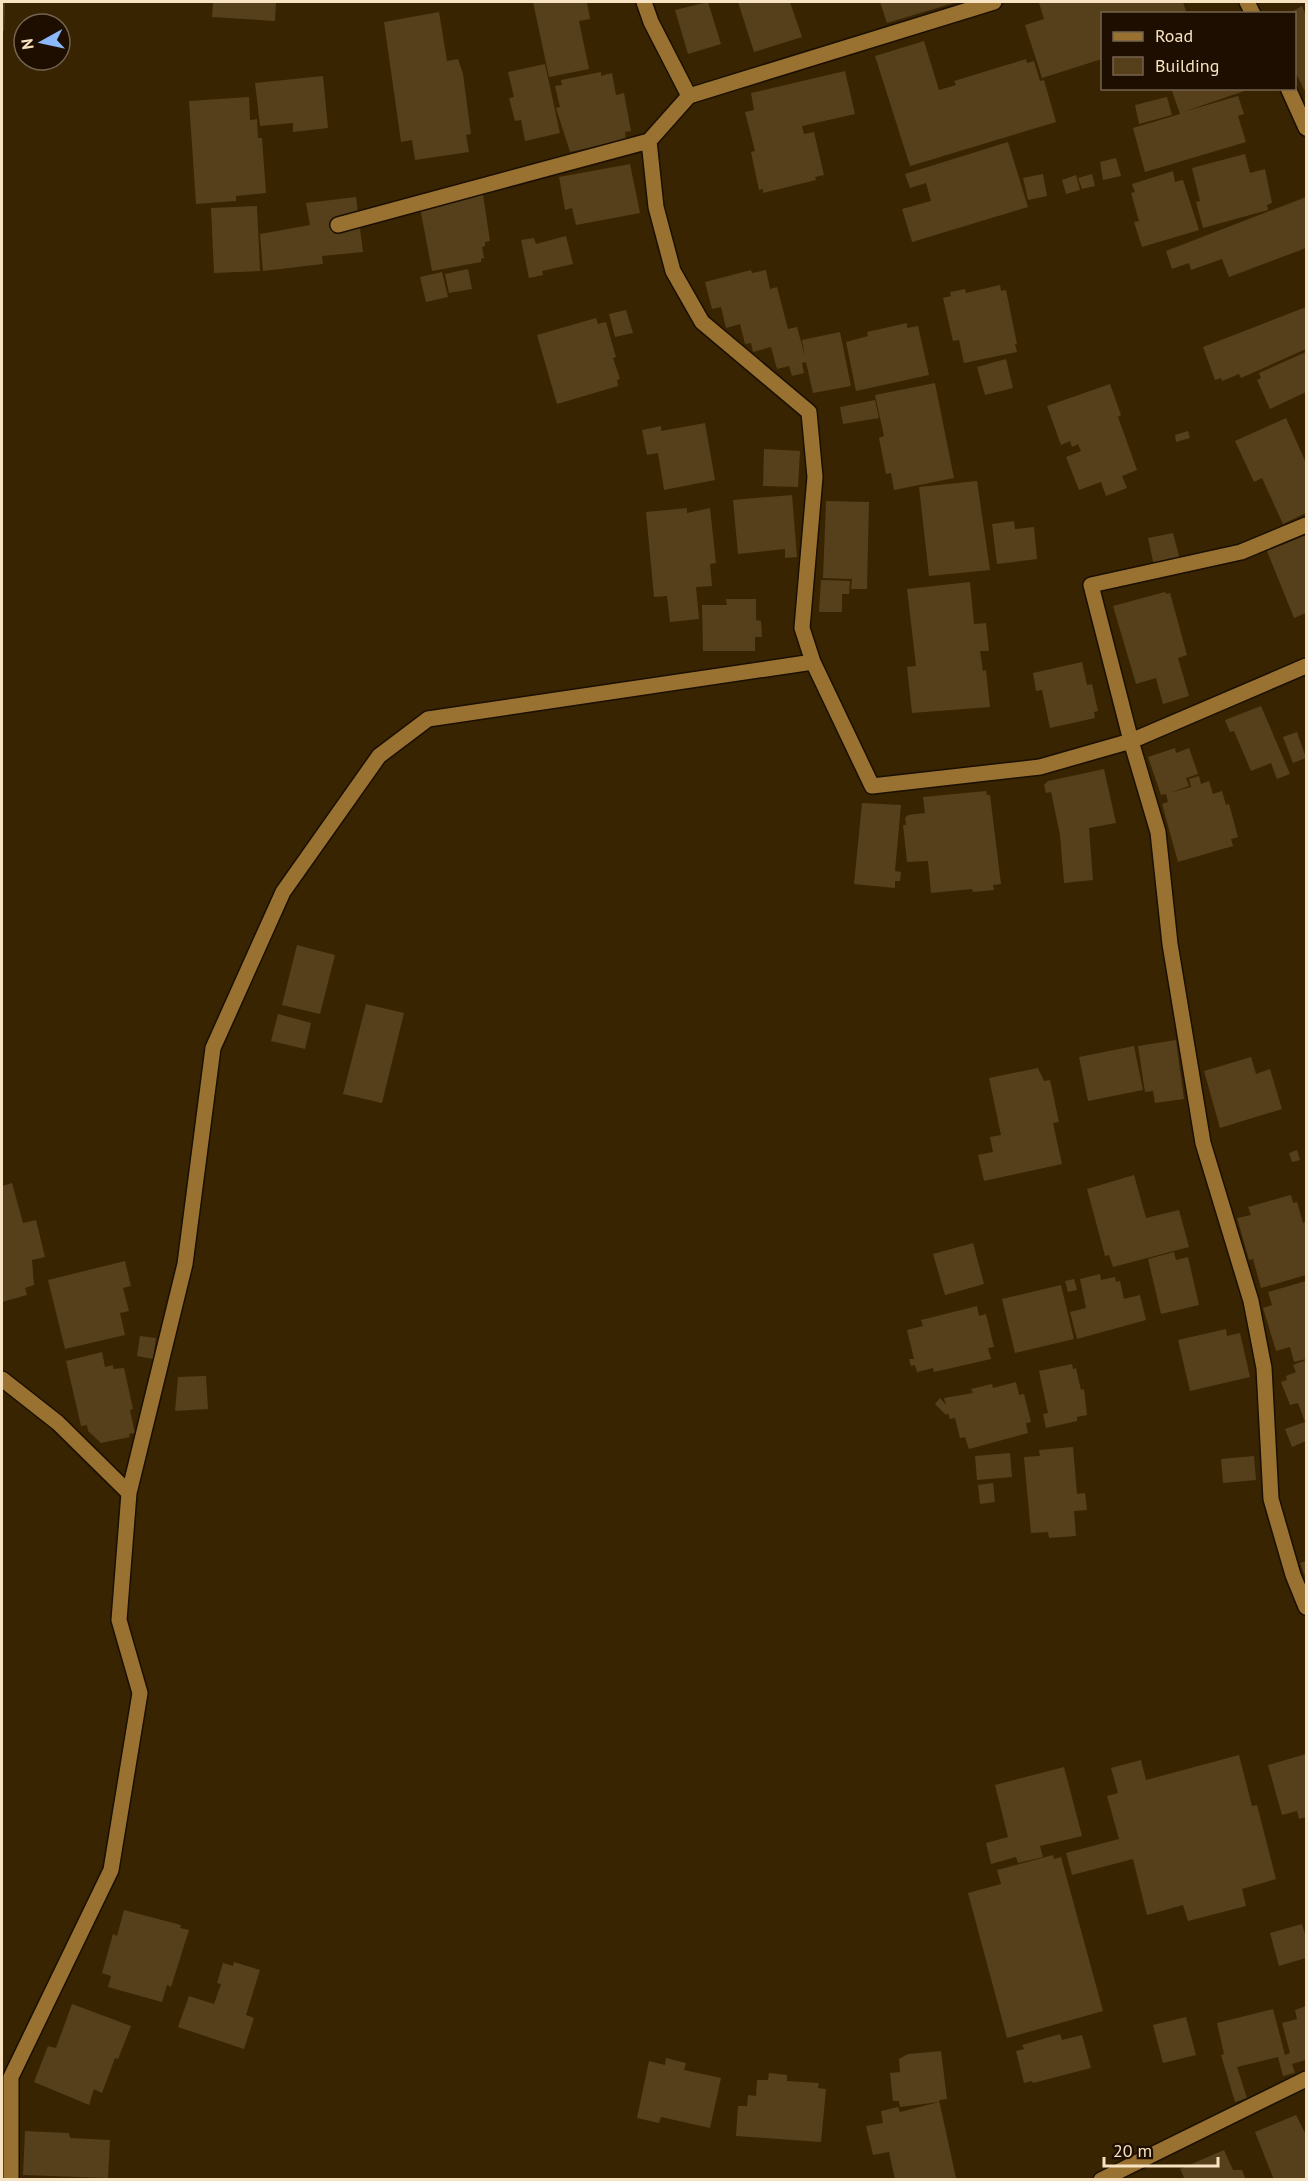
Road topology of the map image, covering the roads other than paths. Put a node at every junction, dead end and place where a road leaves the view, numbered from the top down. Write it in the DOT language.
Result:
graph roads {
  1 [pos="644,2"];
  2 [pos="994,2"];
  3 [pos="1289,90"];
  4 [pos="689,96"];
  5 [pos="1306,128"];
  6 [pos="649,141"];
  7 [pos="338,225"];
  8 [pos="1306,525"];
  9 [pos="813,662"];
  10 [pos="1306,666"];
  11 [pos="1131,741"];
  12 [pos="2,1379"];
  13 [pos="129,1493"];
  14 [pos="1306,1607"];
  15 [pos="6,2077"];
  16 [pos="1306,2079"];
  17 [pos="11,2180"];
  18 [pos="1101,2180"];
  1 -- 4 [label="street"];
  2 -- 4 [label="street"];
  3 -- 5 [label="street"];
  4 -- 6 [label="street"];
  6 -- 7 [label="street"];
  6 -- 9 [label="street"];
  8 -- 11 [label="street"];
  9 -- 11 [label="street"];
  9 -- 13 [label="street"];
  10 -- 11 [label="street"];
  11 -- 14 [label="street"];
  12 -- 13 [label="street"];
  13 -- 15 [label="street"];
  15 -- 17 [label="street"];
  16 -- 18 [label="street"];
}
